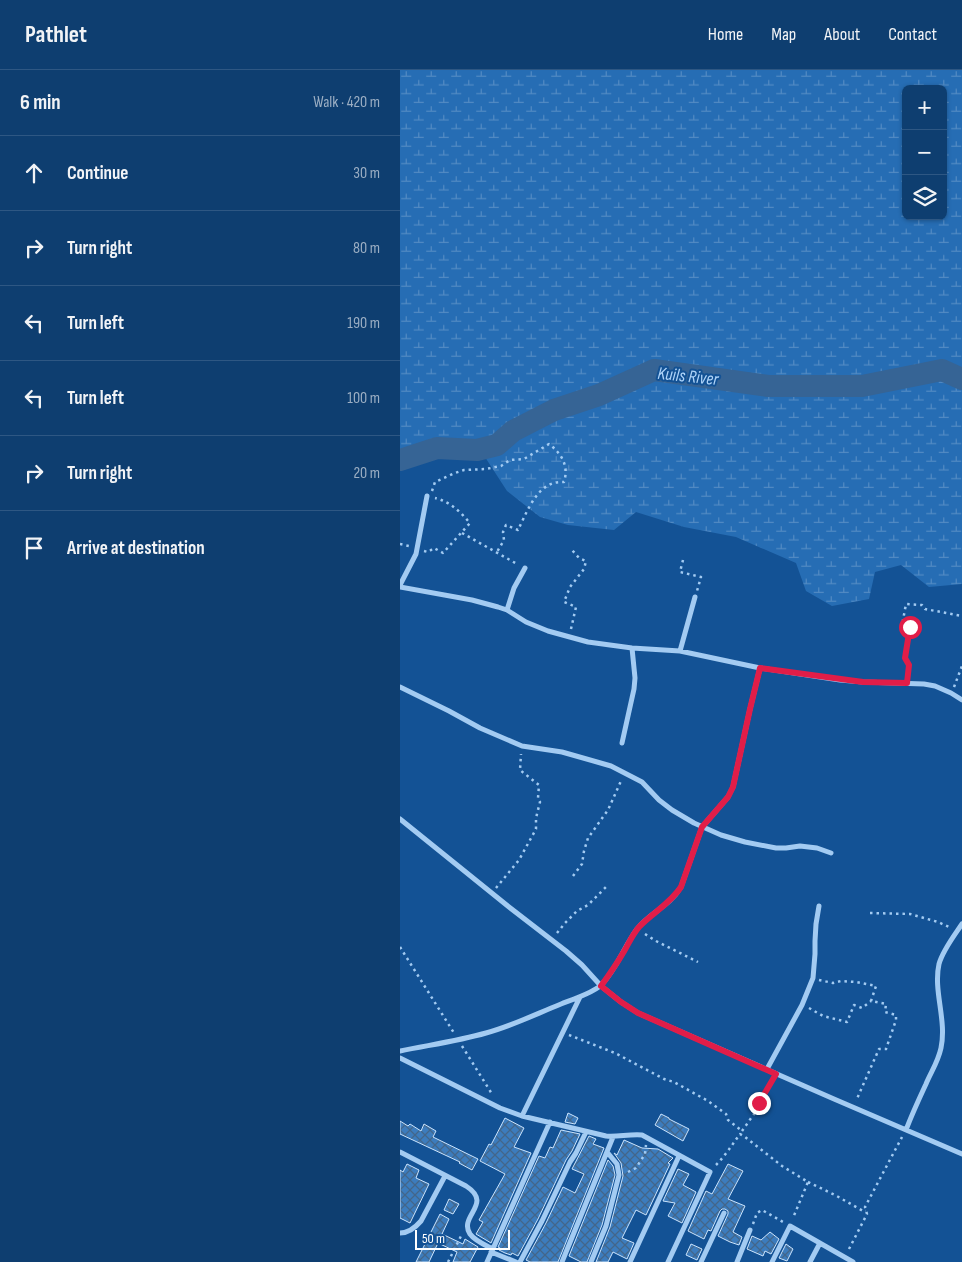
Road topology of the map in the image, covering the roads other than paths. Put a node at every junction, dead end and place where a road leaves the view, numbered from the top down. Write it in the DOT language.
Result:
graph roads {
  1 [pos="427,496"];
  2 [pos="524,568"];
  3 [pos="400,586"];
  4 [pos="696,597"];
  5 [pos="507,610"];
  6 [pos="632,648"];
  7 [pos="680,651"];
  8 [pos="760,668"];
  9 [pos="400,688"];
  10 [pos="962,700"];
  11 [pos="622,743"];
  12 [pos="400,819"];
  13 [pos="702,827"];
  14 [pos="831,852"];
  15 [pos="819,906"];
  16 [pos="962,924"];
  17 [pos="601,986"];
  18 [pos="580,996"];
  19 [pos="400,1051"];
  20 [pos="400,1058"];
  21 [pos="767,1069"];
  22 [pos="522,1116"];
  23 [pos="550,1122"];
  24 [pos="906,1130"];
  25 [pos="586,1132"];
  26 [pos="613,1137"];
  27 [pos="400,1152"];
  28 [pos="607,1152"];
  29 [pos="962,1154"];
  30 [pos="679,1156"];
  31 [pos="445,1176"];
  32 [pos="724,1213"];
  33 [pos="750,1230"];
  34 [pos="400,1234"];
  35 [pos="820,1243"];
  36 [pos="492,1251"];
  37 [pos="843,1260"];
  38 [pos="487,1262"];
  39 [pos="516,1262"];
  40 [pos="520,1262"];
  41 [pos="562,1262"];
  42 [pos="591,1262"];
  43 [pos="630,1262"];
  44 [pos="668,1262"];
  45 [pos="701,1262"];
  46 [pos="737,1262"];
  47 [pos="772,1262"];
  48 [pos="810,1262"];
  49 [pos="854,1262"];
  1 -- 3 [label="street"];
  2 -- 5 [label="street"];
  3 -- 5 [label="street"];
  4 -- 7 [label="street"];
  5 -- 6 [label="street"];
  6 -- 7 [label="street"];
  6 -- 11 [label="street"];
  7 -- 8 [label="street"];
  8 -- 10 [label="street"];
  8 -- 13 [label="street"];
  9 -- 13 [label="street"];
  12 -- 17 [label="street"];
  13 -- 14 [label="street"];
  13 -- 17 [label="street"];
  15 -- 21 [label="street"];
  16 -- 24 [label="street"];
  17 -- 18 [label="street"];
  17 -- 21 [label="street"];
  18 -- 19 [label="street"];
  18 -- 22 [label="street"];
  20 -- 22 [label="street"];
  21 -- 24 [label="street"];
  22 -- 23 [label="street"];
  23 -- 25 [label="street"];
  23 -- 36 [label="street"];
  24 -- 29 [label="street"];
  25 -- 26 [label="street"];
  25 -- 40 [label="street"];
  26 -- 28 [label="street"];
  26 -- 30 [label="street"];
  27 -- 31 [label="street"];
  28 -- 41 [label="street"];
  28 -- 42 [label="street"];
  30 -- 43 [label="street"];
  30 -- 44 [label="street"];
  31 -- 34 [label="street"];
  31 -- 36 [label="street"];
  32 -- 45 [label="street"];
  33 -- 46 [label="street"];
  35 -- 37 [label="street"];
  35 -- 47 [label="street"];
  35 -- 48 [label="street"];
  36 -- 38 [label="street"];
  36 -- 39 [label="street"];
  37 -- 49 [label="street"];
}
